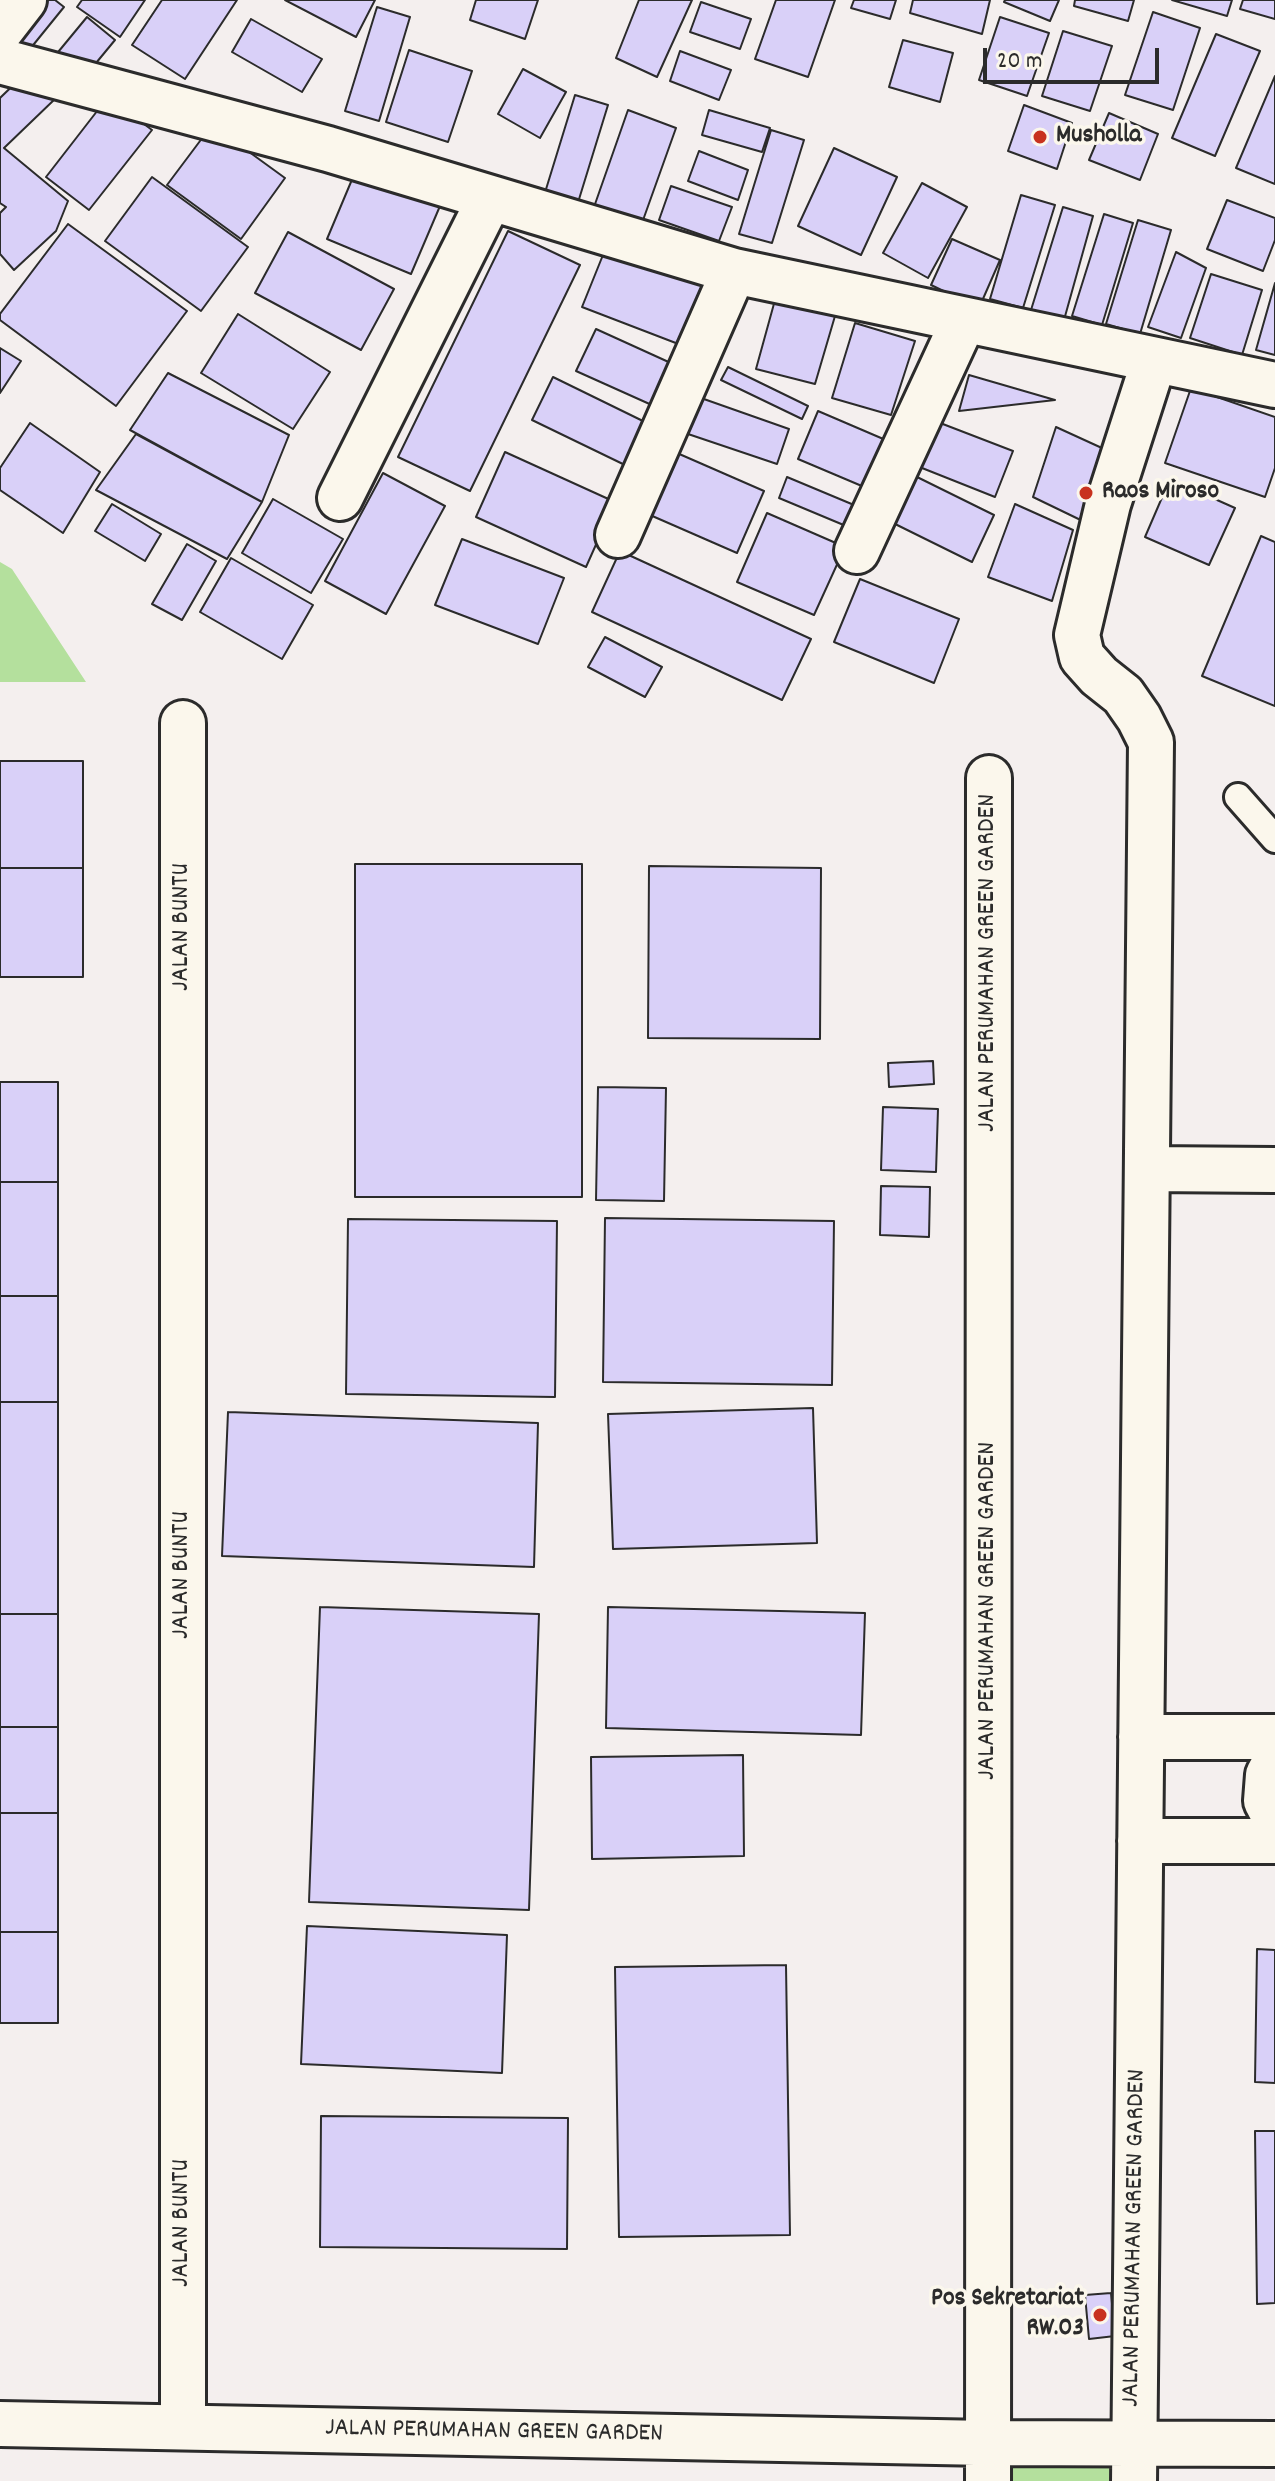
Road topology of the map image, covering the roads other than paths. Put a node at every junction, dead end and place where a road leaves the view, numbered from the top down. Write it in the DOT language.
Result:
graph roads {
  1 [pos="24,0"];
  2 [pos="0,31"];
  3 [pos="0,61"];
  4 [pos="490,198"];
  5 [pos="734,271"];
  6 [pos="964,320"];
  7 [pos="1154,361"];
  8 [pos="1275,385"];
  9 [pos="340,498"];
  10 [pos="618,535"];
  11 [pos="857,551"];
  12 [pos="183,723"];
  13 [pos="989,778"];
  14 [pos="1238,797"];
  15 [pos="1275,839"];
  16 [pos="1147,1169"];
  17 [pos="1275,1170"];
  18 [pos="1141,1737"];
  19 [pos="1275,1737"];
  20 [pos="1275,1762"];
  21 [pos="1275,1818"];
  22 [pos="1140,1841"];
  23 [pos="1275,1841"];
  24 [pos="0,2424"];
  25 [pos="183,2427"];
  26 [pos="1275,2444"];
  27 [pos="988,2462"];
  28 [pos="1134,2462"];
  1 -- 2 [label="street"];
  3 -- 4 [label="street"];
  4 -- 5 [label="street"];
  4 -- 9 [label="street"];
  5 -- 6 [label="street"];
  5 -- 10 [label="street"];
  6 -- 7 [label="street"];
  6 -- 11 [label="street"];
  7 -- 8 [label="street"];
  7 -- 16 [label="street, JALAN PERUMAHAN GREEN GARDEN"];
  12 -- 25 [label="street, JALAN BUNTU"];
  13 -- 27 [label="street, JALAN PERUMAHAN GREEN GARDEN"];
  14 -- 15 [label="lane"];
  16 -- 17 [label="street"];
  16 -- 18 [label="street, JALAN PERUMAHAN GREEN GARDEN"];
  18 -- 19 [label="street"];
  18 -- 22 [label="street, JALAN PERUMAHAN GREEN GARDEN"];
  20 -- 21 [label="street"];
  22 -- 23 [label="street"];
  22 -- 28 [label="street, JALAN PERUMAHAN GREEN GARDEN"];
  24 -- 25 [label="street, JALAN PERUMAHAN GREEN GARDEN"];
  25 -- 27 [label="street, JALAN PERUMAHAN GREEN GARDEN"];
  26 -- 28 [label="street, JALAN PERUMAHAN GREEN GARDEN"];
  27 -- 28 [label="street, JALAN PERUMAHAN GREEN GARDEN"];
}
